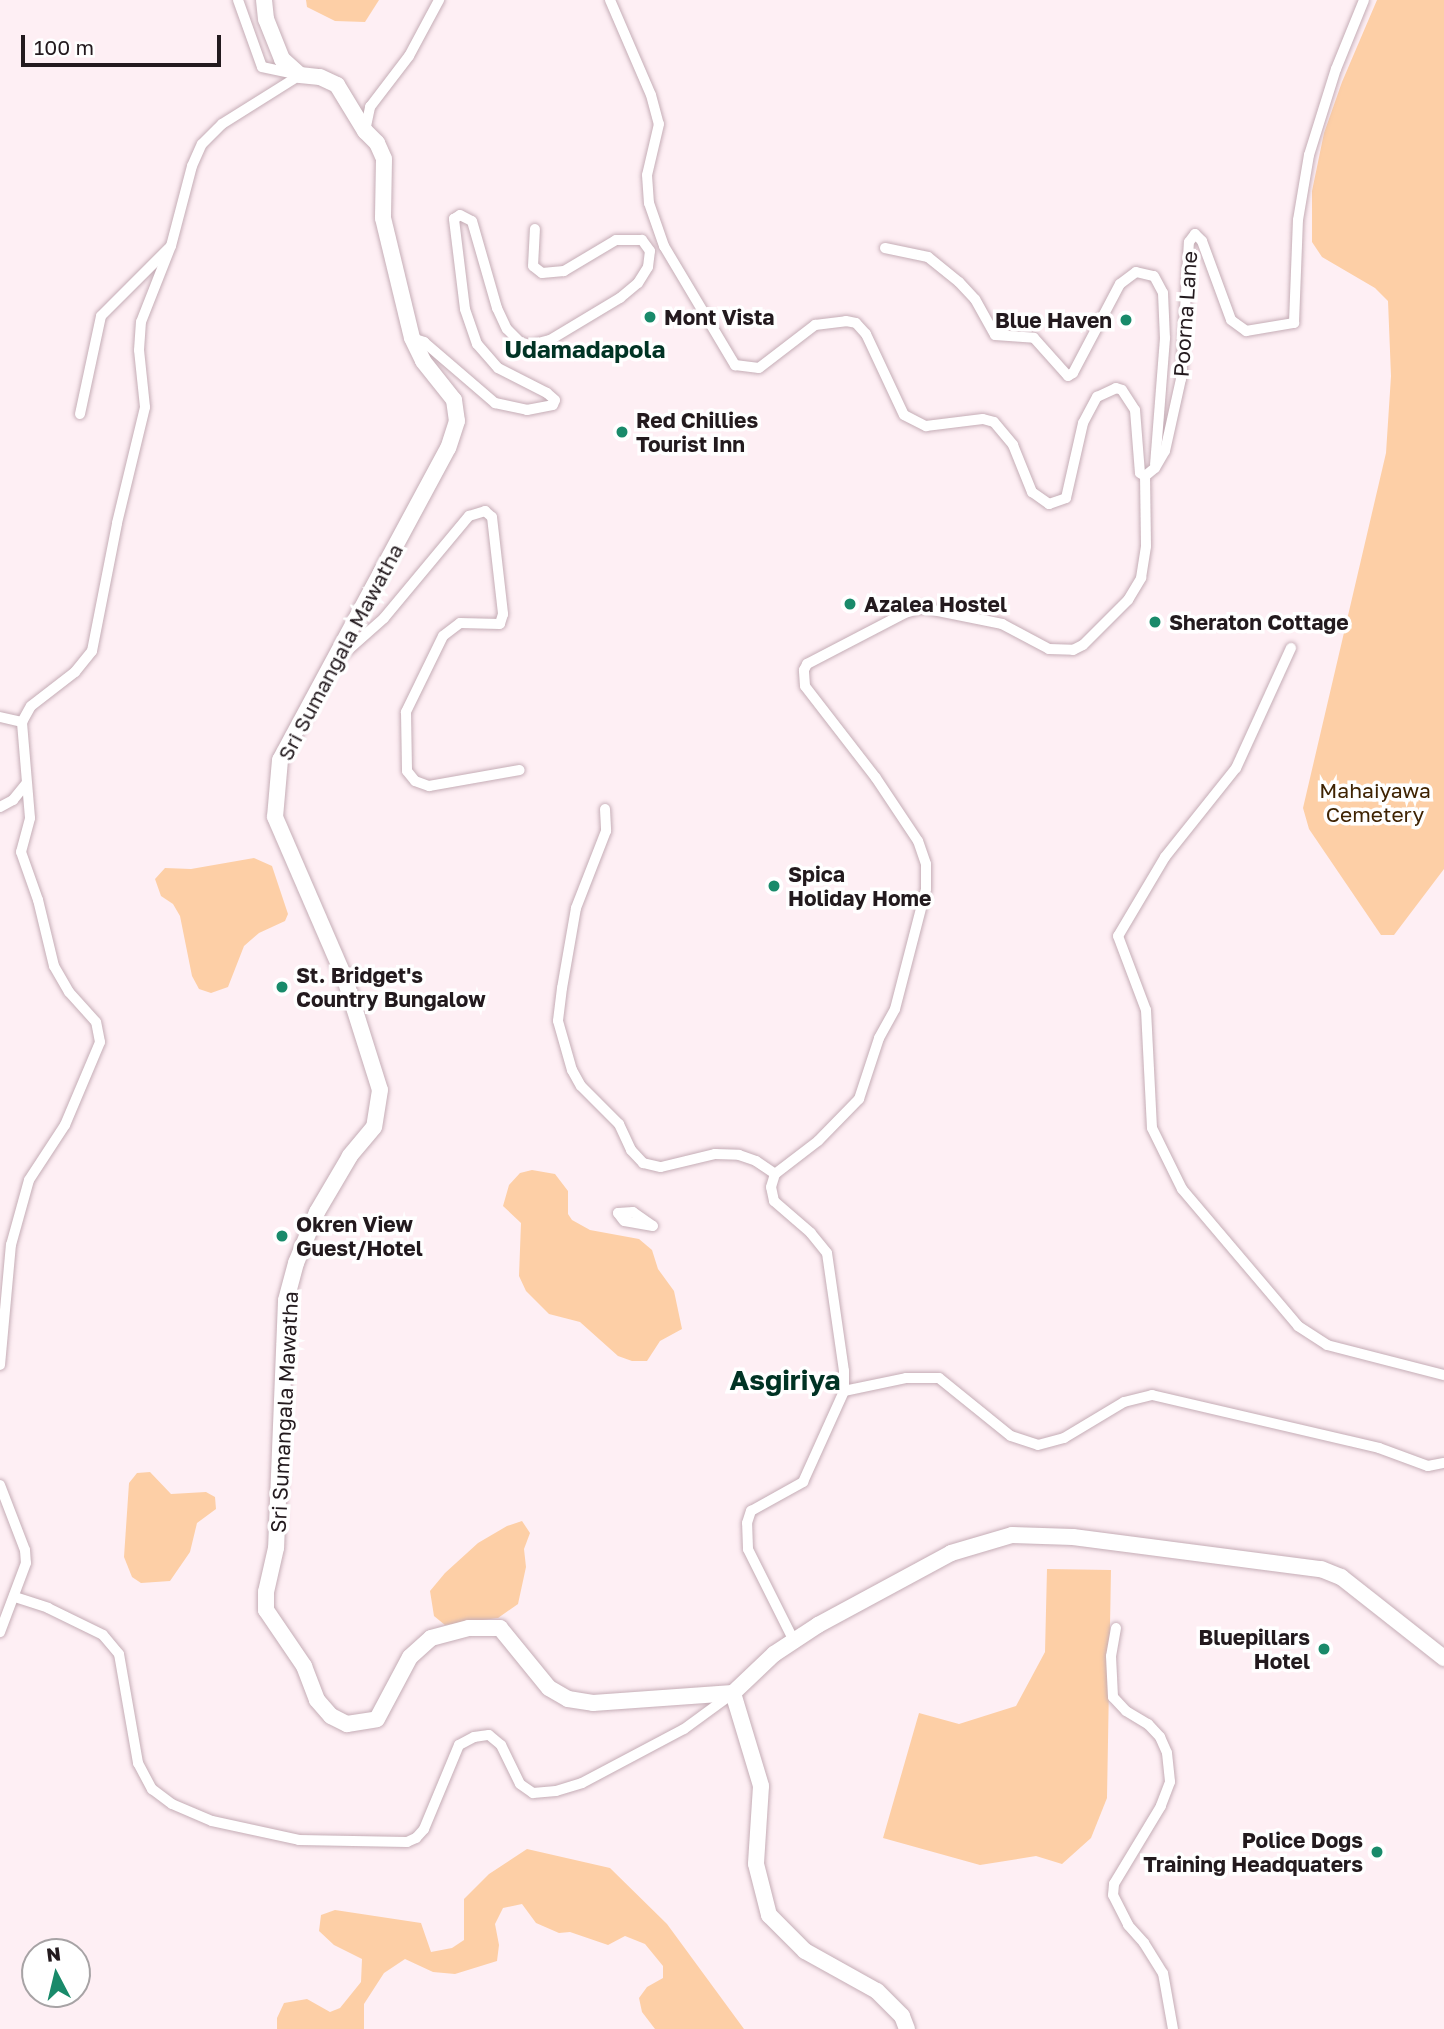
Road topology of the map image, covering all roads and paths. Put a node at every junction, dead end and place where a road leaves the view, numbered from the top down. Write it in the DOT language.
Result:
graph roads {
  1 [pos="238,0"];
  2 [pos="264,0"];
  3 [pos="430,0"];
  4 [pos="439,0"];
  5 [pos="610,0"];
  6 [pos="1364,0"];
  7 [pos="432,13"];
  8 [pos="300,75"];
  9 [pos="365,131"];
  10 [pos="535,229"];
  11 [pos="171,246"];
  12 [pos="885,248"];
  13 [pos="412,338"];
  14 [pos="80,414"];
  15 [pos="1155,468"];
  16 [pos="1145,476"];
  17 [pos="1291,648"];
  18 [pos="332,664"];
  19 [pos="0,717"];
  20 [pos="22,722"];
  21 [pos="520,770"];
  22 [pos="26,785"];
  23 [pos="0,807"];
  24 [pos="605,809"];
  25 [pos="775,1174"];
  26 [pos="633,1212"];
  27 [pos="0,1365"];
  28 [pos="1444,1375"];
  29 [pos="845,1391"];
  30 [pos="1444,1463"];
  31 [pos="0,1485"];
  32 [pos="15,1597"];
  33 [pos="1116,1628"];
  34 [pos="0,1632"];
  35 [pos="794,1641"];
  36 [pos="1444,1658"];
  37 [pos="733,1693"];
  38 [pos="907,2029"];
  39 [pos="1173,2029"];
  1 -- 8 [label="street"];
  2 -- 8 [label="street"];
  3 -- 7 [label="street"];
  4 -- 7 [label="street"];
  5 -- 16 [label="street"];
  6 -- 15 [label="street, Poorna Lane"];
  7 -- 9 [label="street"];
  8 -- 9 [label="street, Sri Sumangala Mawatha"];
  8 -- 11 [label="street"];
  9 -- 13 [label="street, Sri Sumangala Mawatha"];
  10 -- 13 [label="street"];
  11 -- 14 [label="street"];
  11 -- 20 [label="street"];
  12 -- 15 [label="street"];
  13 -- 18 [label="street, Sri Sumangala Mawatha"];
  15 -- 16 [label="street"];
  16 -- 25 [label="street"];
  17 -- 28 [label="street"];
  18 -- 21 [label="street"];
  18 -- 37 [label="street, Sri Sumangala Mawatha"];
  19 -- 20 [label="street"];
  20 -- 22 [label="street"];
  22 -- 23 [label="street"];
  22 -- 27 [label="street"];
  24 -- 25 [label="street"];
  25 -- 29 [label="street"];
  26 -- 26 [label="street"];
  29 -- 30 [label="street"];
  29 -- 35 [label="street"];
  31 -- 32 [label="street"];
  32 -- 34 [label="street"];
  32 -- 37 [label="street"];
  33 -- 39 [label="street"];
  35 -- 36 [label="street"];
  35 -- 37 [label="street"];
  37 -- 38 [label="street"];
}
